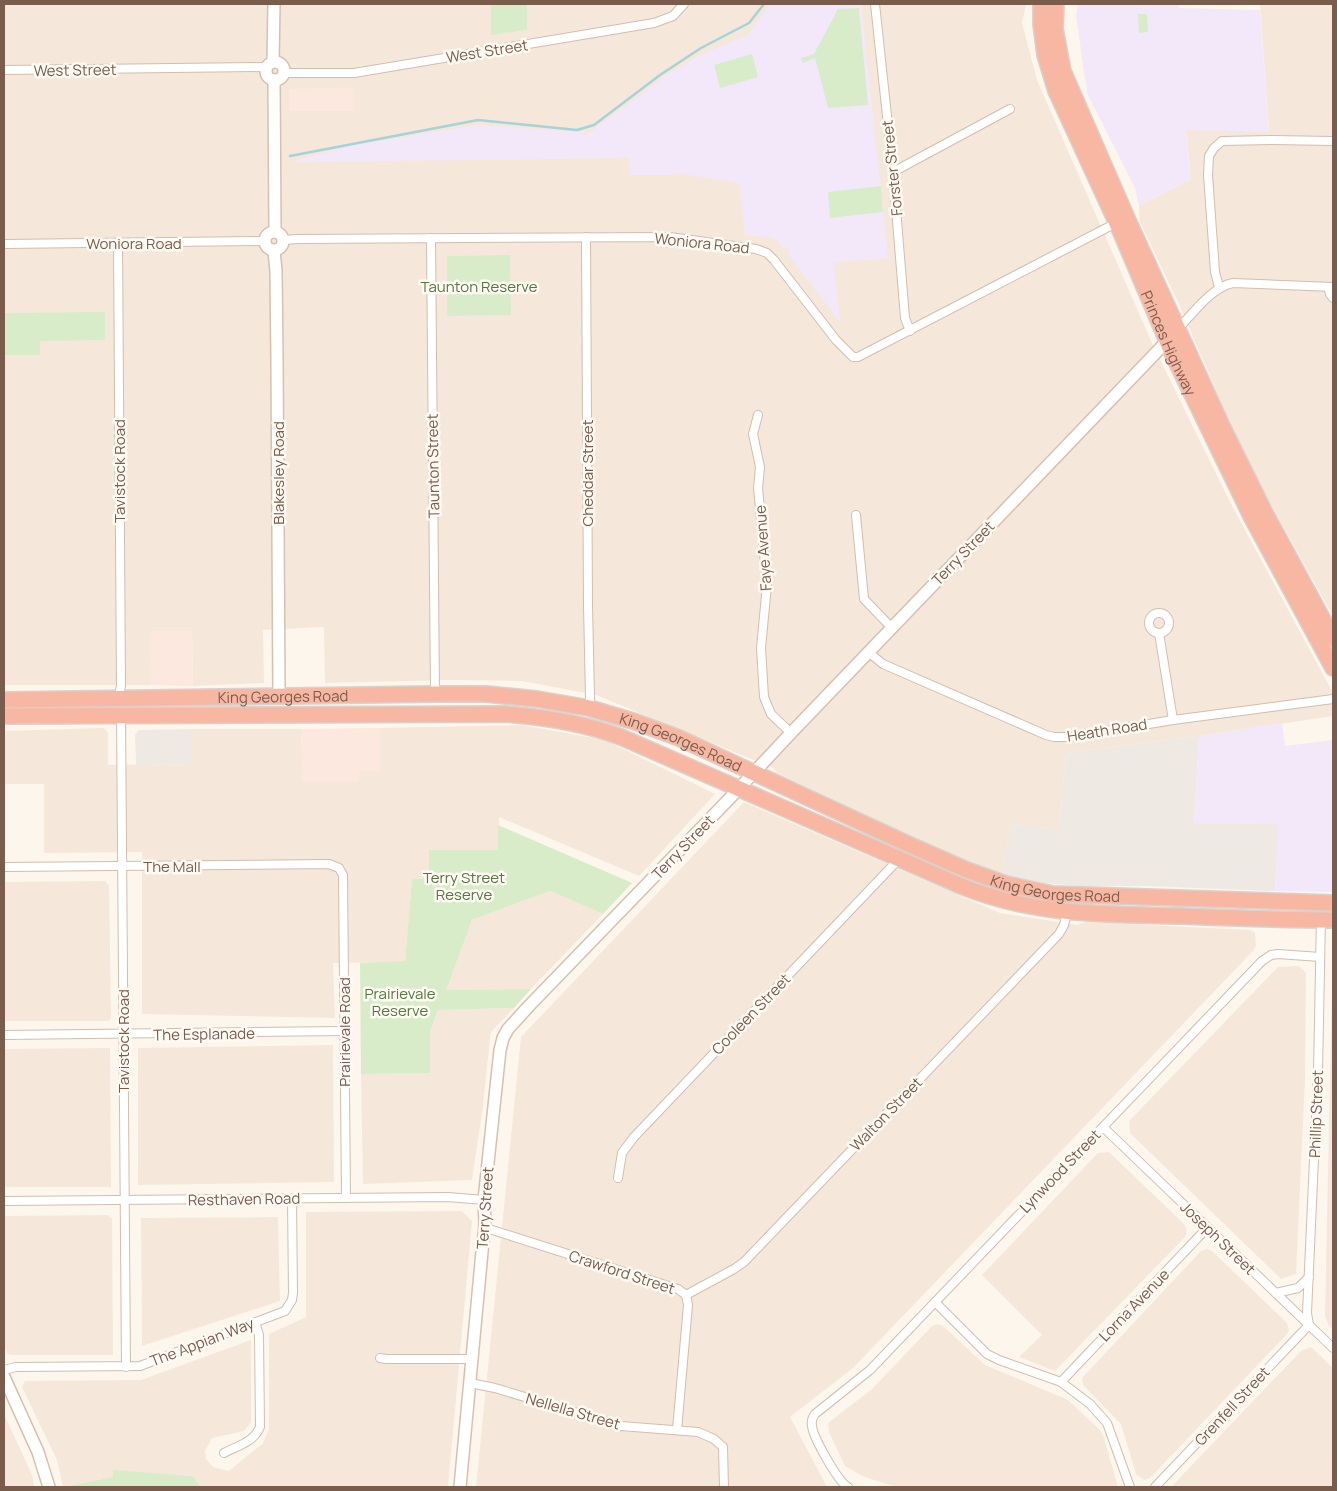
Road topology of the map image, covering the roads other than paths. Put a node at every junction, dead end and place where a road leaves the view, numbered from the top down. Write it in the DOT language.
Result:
graph roads {
  1 [pos="274,4"];
  2 [pos="684,4"];
  3 [pos="875,4"];
  4 [pos="1041,4"];
  5 [pos="1056,4"];
  6 [pos="270,65"];
  7 [pos="4,70"];
  8 [pos="279,76"];
  9 [pos="1010,109"];
  10 [pos="1333,141"];
  11 [pos="893,172"];
  12 [pos="1122,220"];
  13 [pos="275,232"];
  14 [pos="586,237"];
  15 [pos="430,238"];
  16 [pos="284,240"];
  17 [pos="265,241"];
  18 [pos="118,243"];
  19 [pos="4,244"];
  20 [pos="274,251"];
  21 [pos="1219,287"];
  22 [pos="1330,287"];
  23 [pos="1333,298"];
  24 [pos="1178,329"];
  25 [pos="910,332"];
  26 [pos="1167,341"];
  27 [pos="758,415"];
  28 [pos="856,515"];
  29 [pos="892,628"];
  30 [pos="1160,633"];
  31 [pos="1333,638"];
  32 [pos="868,652"];
  33 [pos="1333,668"];
  34 [pos="435,694"];
  35 [pos="279,695"];
  36 [pos="118,699"];
  37 [pos="1333,699"];
  38 [pos="4,700"];
  39 [pos="589,708"];
  40 [pos="249,714"];
  41 [pos="333,714"];
  42 [pos="121,715"];
  43 [pos="4,716"];
  44 [pos="1173,720"];
  45 [pos="791,733"];
  46 [pos="754,772"];
  47 [pos="740,788"];
  48 [pos="899,859"];
  49 [pos="122,866"];
  50 [pos="4,867"];
  51 [pos="339,868"];
  52 [pos="1327,903"];
  53 [pos="1067,912"];
  54 [pos="1327,920"];
  55 [pos="1320,957"];
  56 [pos="344,1031"];
  57 [pos="4,1035"];
  58 [pos="122,1035"];
  59 [pos="1103,1126"];
  60 [pos="618,1178"];
  61 [pos="346,1198"];
  62 [pos="292,1199"];
  63 [pos="124,1200"];
  64 [pos="484,1200"];
  65 [pos="4,1201"];
  66 [pos="486,1228"];
  67 [pos="1208,1228"];
  68 [pos="1309,1277"];
  69 [pos="1276,1293"];
  70 [pos="686,1295"];
  71 [pos="935,1302"];
  72 [pos="255,1322"];
  73 [pos="1309,1325"];
  74 [pos="1333,1348"];
  75 [pos="380,1358"];
  76 [pos="472,1359"];
  77 [pos="126,1367"];
  78 [pos="4,1370"];
  79 [pos="4,1377"];
  80 [pos="1061,1382"];
  81 [pos="470,1383"];
  82 [pos="677,1430"];
  83 [pos="224,1453"];
  84 [pos="49,1487"];
  85 [pos="462,1487"];
  86 [pos="724,1487"];
  87 [pos="848,1487"];
  88 [pos="1130,1487"];
  89 [pos="1156,1487"];
  1 -- 6 [label="street"];
  2 -- 8 [label="street, West Street"];
  3 -- 11 [label="street, Forster Street"];
  4 -- 12 [label="highway, Princes Highway"];
  5 -- 12 [label="highway, Princes Highway"];
  6 -- 7 [label="street, West Street"];
  6 -- 8 [label="street"];
  8 -- 13 [label="street"];
  9 -- 11 [label="street"];
  10 -- 21 [label="street"];
  11 -- 25 [label="street, Forster Street"];
  12 -- 24 [label="highway, Princes Highway"];
  12 -- 25 [label="street, Woniora Road"];
  12 -- 26 [label="highway, Princes Highway"];
  13 -- 16 [label="street"];
  13 -- 17 [label="street"];
  14 -- 15 [label="street, Woniora Road"];
  14 -- 25 [label="street, Woniora Road"];
  14 -- 39 [label="street, Cheddar Street"];
  15 -- 16 [label="street, Woniora Road"];
  15 -- 34 [label="street, Taunton Street"];
  16 -- 20 [label="street"];
  17 -- 18 [label="street, Woniora Road"];
  17 -- 20 [label="street"];
  18 -- 19 [label="street, Woniora Road"];
  18 -- 36 [label="street, Tavistock Road"];
  20 -- 35 [label="street, Blakesley Road"];
  21 -- 22 [label="street"];
  21 -- 24 [label="street"];
  22 -- 23 [label="street"];
  24 -- 26 [label="street, Terry Street"];
  24 -- 31 [label="highway, Princes Highway"];
  26 -- 29 [label="street, Terry Street"];
  26 -- 33 [label="highway, Princes Highway"];
  27 -- 45 [label="street, Faye Avenue"];
  28 -- 29 [label="street"];
  29 -- 32 [label="street, Terry Street"];
  30 -- 44 [label="street"];
  32 -- 44 [label="street, Heath Road"];
  32 -- 45 [label="street, Terry Street"];
  34 -- 35 [label="highway, King Georges Road"];
  34 -- 39 [label="highway, King Georges Road"];
  35 -- 36 [label="highway, King Georges Road"];
  35 -- 40 [label="highway"];
  35 -- 41 [label="highway"];
  36 -- 38 [label="highway, King Georges Road"];
  37 -- 44 [label="street, Heath Road"];
  39 -- 46 [label="highway, King Georges Road"];
  40 -- 41 [label="highway, King Georges Road"];
  40 -- 42 [label="highway, King Georges Road"];
  41 -- 47 [label="highway, King Georges Road"];
  42 -- 43 [label="highway, King Georges Road"];
  42 -- 49 [label="street, Tavistock Road"];
  45 -- 46 [label="street, Terry Street"];
  46 -- 47 [label="street, Terry Street"];
  46 -- 52 [label="highway, King Georges Road"];
  47 -- 48 [label="highway, King Georges Road"];
  47 -- 64 [label="street, Terry Street"];
  48 -- 53 [label="highway, King Georges Road"];
  48 -- 60 [label="street, Cooleen Street"];
  49 -- 50 [label="street, The Mall"];
  49 -- 51 [label="street, The Mall"];
  49 -- 58 [label="street, Tavistock Road"];
  51 -- 56 [label="street, Prairievale Road"];
  52 -- 54 [label="street, Phillip Street"];
  53 -- 54 [label="highway, King Georges Road"];
  53 -- 70 [label="street, Walton Street"];
  54 -- 55 [label="street, Phillip Street"];
  55 -- 59 [label="street, Lynwood Street"];
  55 -- 68 [label="street, Phillip Street"];
  56 -- 58 [label="street, The Esplanade"];
  56 -- 61 [label="street, Prairievale Road"];
  57 -- 58 [label="street, The Esplanade"];
  58 -- 63 [label="street, Tavistock Road"];
  59 -- 67 [label="street, Joseph Street"];
  59 -- 71 [label="street, Lynwood Street"];
  61 -- 62 [label="street, Resthaven Road"];
  61 -- 64 [label="street, Resthaven Road"];
  62 -- 63 [label="street, Resthaven Road"];
  62 -- 72 [label="street, The Appian Way"];
  63 -- 65 [label="street, Resthaven Road"];
  63 -- 77 [label="street, Tavistock Road"];
  64 -- 66 [label="street, Terry Street"];
  66 -- 70 [label="street, Crawford Street"];
  66 -- 76 [label="street, Terry Street"];
  67 -- 69 [label="street, Joseph Street"];
  67 -- 80 [label="street, Lorna Avenue"];
  68 -- 69 [label="street"];
  68 -- 73 [label="street, Phillip Street"];
  69 -- 73 [label="street, Joseph Street"];
  70 -- 82 [label="street, Crawford Street"];
  71 -- 80 [label="street"];
  71 -- 87 [label="street, Lynwood Street"];
  72 -- 77 [label="street, The Appian Way"];
  72 -- 83 [label="street"];
  73 -- 74 [label="street, Joseph Street"];
  73 -- 89 [label="street, Grenfell Street"];
  75 -- 76 [label="street"];
  76 -- 81 [label="street, Terry Street"];
  77 -- 78 [label="street, The Appian Way"];
  79 -- 84 [label="street"];
  80 -- 88 [label="street"];
  81 -- 82 [label="street, Nellella Street"];
  81 -- 85 [label="street, Terry Street"];
  82 -- 86 [label="street, Nellella Street"];
}
